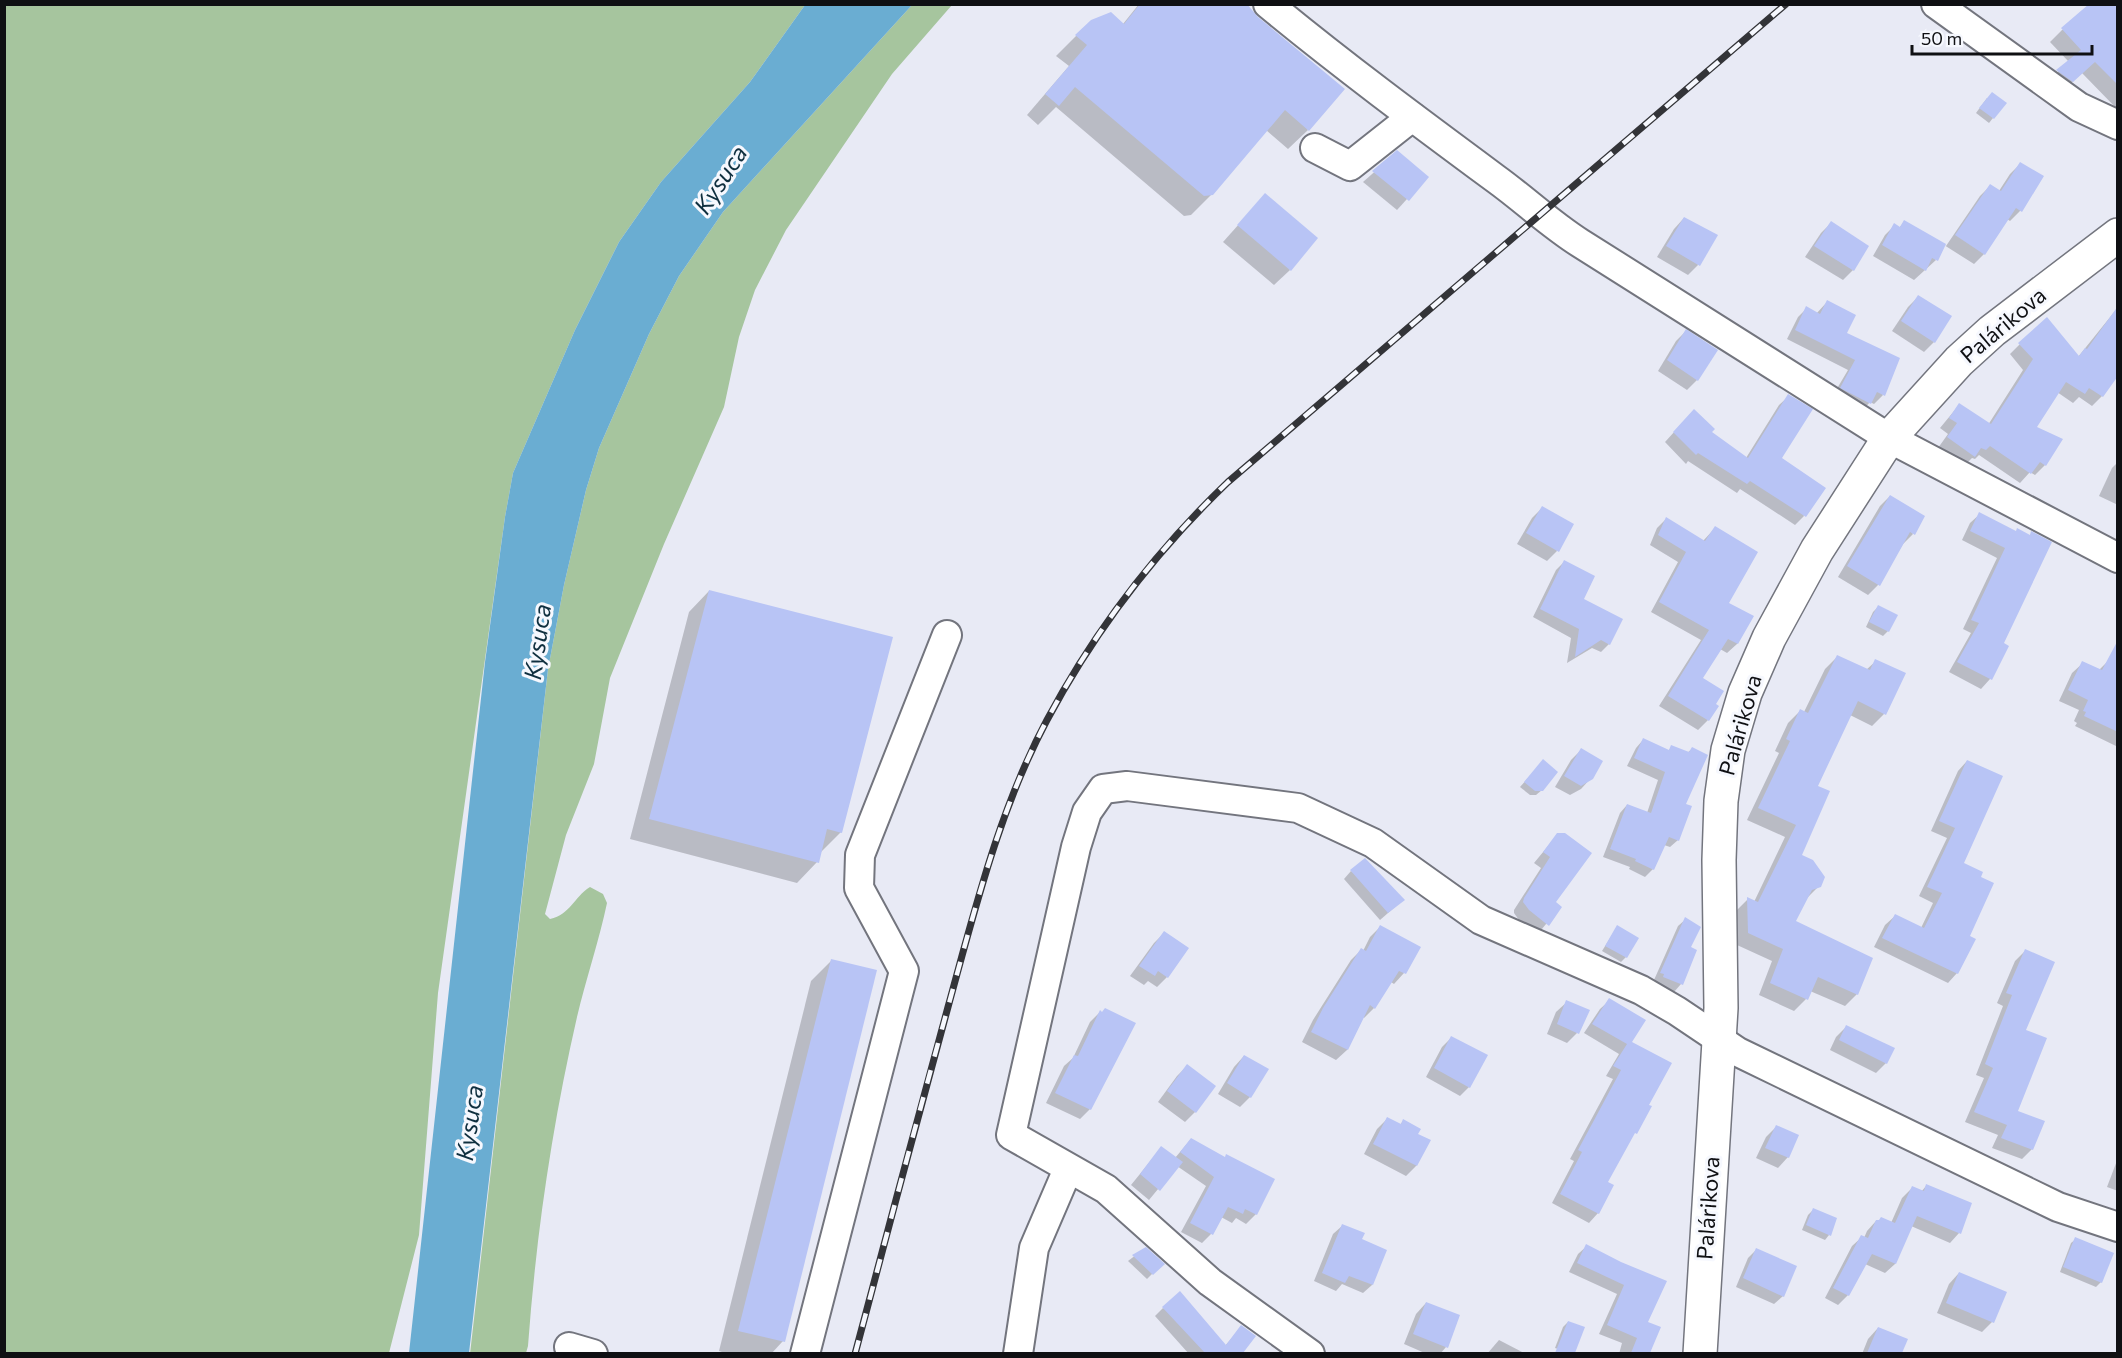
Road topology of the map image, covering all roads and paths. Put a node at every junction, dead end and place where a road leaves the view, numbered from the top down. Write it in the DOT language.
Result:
graph roads {
  1 [pos="1268,4"];
  2 [pos="1936,4"];
  3 [pos="1412,117"];
  4 [pos="2118,125"];
  5 [pos="1315,148"];
  6 [pos="2118,235"];
  7 [pos="1889,438"];
  8 [pos="2118,558"];
  9 [pos="946,635"];
  10 [pos="1718,1040"];
  11 [pos="1068,1169"];
  12 [pos="2118,1227"];
  13 [pos="805,1353"];
  14 [pos="1018,1353"];
  15 [pos="1310,1353"];
  16 [pos="1700,1353"];
  1 -- 3 [label="street"];
  2 -- 4 [label="street"];
  3 -- 5 [label="street"];
  3 -- 7 [label="street"];
  6 -- 7 [label="main road, Palárikova"];
  7 -- 8 [label="street"];
  7 -- 10 [label="main road, Palárikova"];
  9 -- 13 [label="street"];
  10 -- 11 [label="street"];
  10 -- 12 [label="street"];
  10 -- 16 [label="main road, Palárikova"];
  11 -- 14 [label="street"];
  11 -- 15 [label="street"];
}
